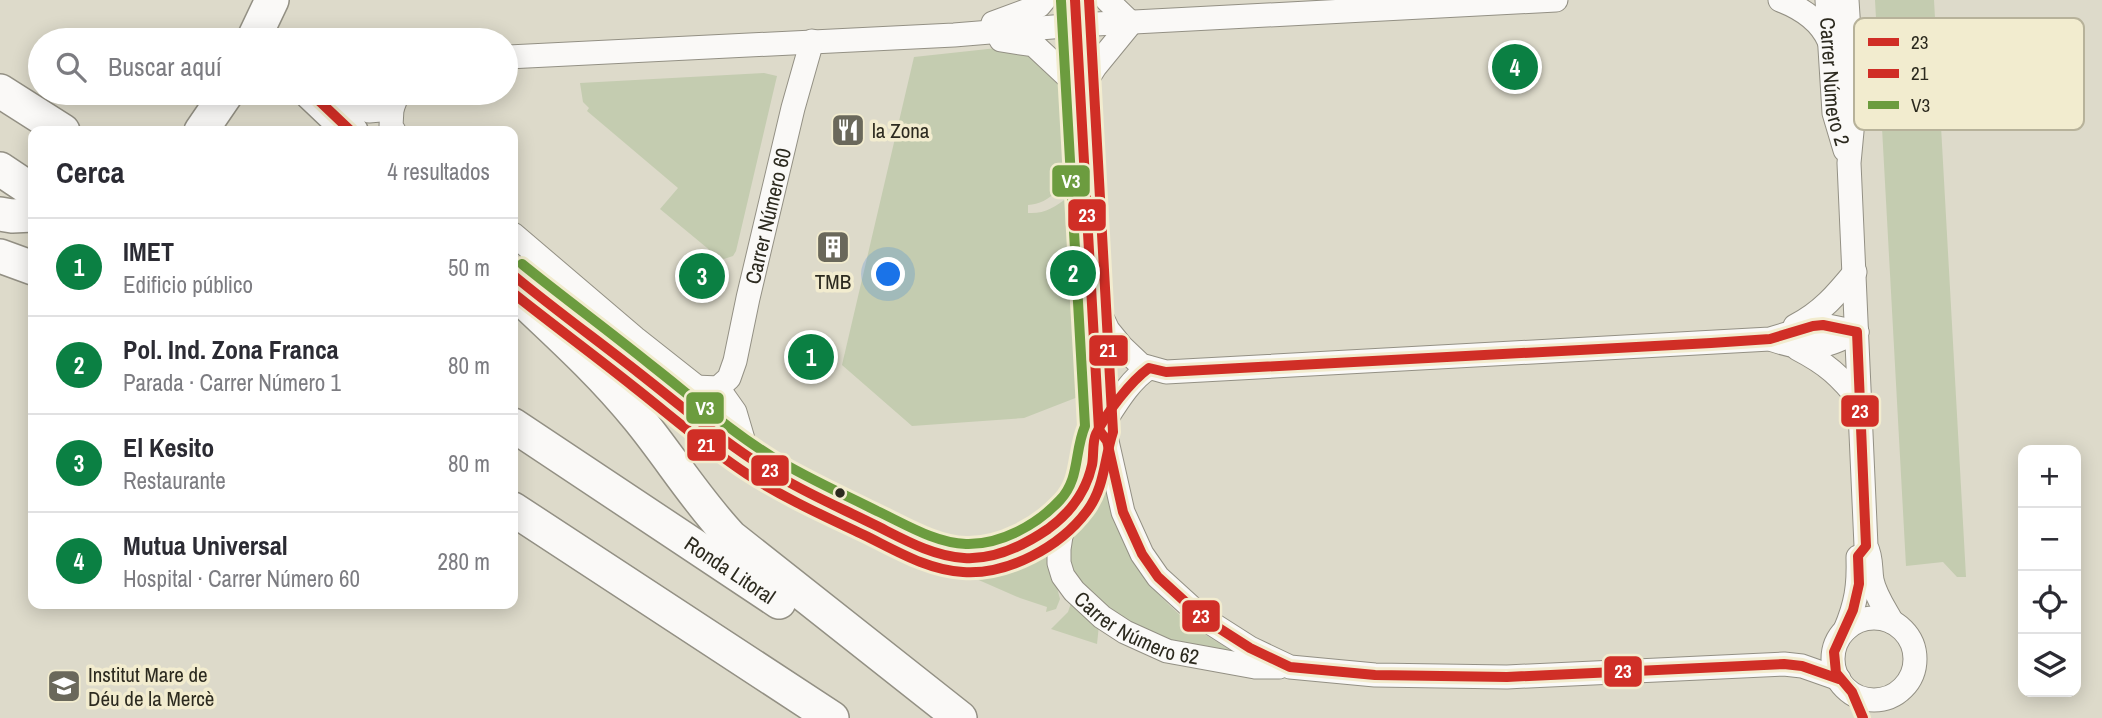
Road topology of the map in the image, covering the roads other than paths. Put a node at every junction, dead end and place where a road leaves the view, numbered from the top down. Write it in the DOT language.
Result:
graph roads {
  1 [pos="273,0"];
  2 [pos="1044,0"];
  3 [pos="1075,0"];
  4 [pos="1107,0"];
  5 [pos="1556,0"];
  6 [pos="1780,0"];
  7 [pos="1827,0"];
  8 [pos="1834,0"];
  9 [pos="1847,0"];
  10 [pos="1130,23"];
  11 [pos="1077,26"];
  12 [pos="260,28"];
  13 [pos="279,28"];
  14 [pos="962,33"];
  15 [pos="811,41"];
  16 [pos="1829,41"];
  17 [pos="518,56"];
  18 [pos="1082,89"];
  19 [pos="0,91"];
  20 [pos="219,105"];
  21 [pos="324,105"];
  22 [pos="357,105"];
  23 [pos="1854,110"];
  24 [pos="395,111"];
  25 [pos="55,126"];
  26 [pos="204,126"];
  27 [pos="346,126"];
  28 [pos="1849,163"];
  29 [pos="0,214"];
  30 [pos="28,215"];
  31 [pos="518,238"];
  32 [pos="0,256"];
  33 [pos="28,266"];
  34 [pos="1855,272"];
  35 [pos="1089,277"];
  36 [pos="518,279"];
  37 [pos="518,296"];
  38 [pos="1857,332"];
  39 [pos="1770,339"];
  40 [pos="1796,347"];
  41 [pos="1149,368"];
  42 [pos="708,388"];
  43 [pos="673,400"];
  44 [pos="1860,401"];
  45 [pos="518,428"];
  46 [pos="1099,430"];
  47 [pos="748,456"];
  48 [pos="1071,510"];
  49 [pos="519,513"];
  50 [pos="1866,546"];
  51 [pos="1892,622"];
  52 [pos="1845,630"];
  53 [pos="1290,667"];
  54 [pos="1846,686"];
  55 [pos="1898,692"];
  56 [pos="832,718"];
  57 [pos="946,718"];
  58 [pos="960,718"];
  59 [pos="1863,718"];
  60 [pos="1888,718"];
  1 -- 12 [label="highway"];
  1 -- 13 [label="highway"];
  2 -- 14 [label="street"];
  3 -- 11 [label="street"];
  4 -- 10 [label="street"];
  5 -- 10 [label="street"];
  6 -- 16 [label="street"];
  7 -- 16 [label="street, Carrer Número 2"];
  8 -- 23 [label="street, Carrer Número 2"];
  9 -- 23 [label="street, Carrer Número 2"];
  10 -- 11 [label="street"];
  10 -- 18 [label="street"];
  11 -- 14 [label="street"];
  11 -- 18 [label="street"];
  14 -- 15 [label="street"];
  14 -- 18 [label="street"];
  15 -- 17 [label="street"];
  15 -- 42 [label="street, Carrer Número 60"];
  16 -- 28 [label="street, Carrer Número 2"];
  18 -- 35 [label="street"];
  19 -- 25 [label="highway"];
  20 -- 26 [label="highway"];
  21 -- 27 [label="highway"];
  22 -- 24 [label="street"];
  23 -- 28 [label="street, Carrer Número 2"];
  28 -- 34 [label="street, Carrer Número 2"];
  29 -- 30 [label="highway"];
  31 -- 42 [label="street"];
  32 -- 33 [label="highway"];
  34 -- 38 [label="street, Carrer Número 2"];
  34 -- 39 [label="street"];
  35 -- 41 [label="street"];
  35 -- 46 [label="street"];
  36 -- 43 [label="street, Carrer Número 62"];
  37 -- 58 [label="highway"];
  38 -- 39 [label="street"];
  38 -- 40 [label="street"];
  38 -- 44 [label="street, Carrer Número 2"];
  39 -- 40 [label="street"];
  39 -- 41 [label="street"];
  40 -- 44 [label="street"];
  41 -- 46 [label="street"];
  42 -- 43 [label="street"];
  42 -- 47 [label="street"];
  43 -- 47 [label="street, Carrer Número 62"];
  44 -- 50 [label="street, Carrer Número 2"];
  45 -- 57 [label="highway, Ronda Litoral"];
  46 -- 48 [label="street, Carrer Número 62"];
  46 -- 53 [label="street, Carrer Número 62"];
  47 -- 48 [label="street, Carrer Número 62"];
  48 -- 53 [label="street, Carrer Número 62"];
  49 -- 56 [label="highway"];
  50 -- 51 [label="street, Carrer Número 2"];
  50 -- 52 [label="street, Carrer Número 2"];
  51 -- 52 [label="street"];
  51 -- 55 [label="street"];
  52 -- 54 [label="street"];
  53 -- 54 [label="street, Carrer Número 62"];
  54 -- 55 [label="street"];
  54 -- 59 [label="street"];
  55 -- 60 [label="street"];
}
